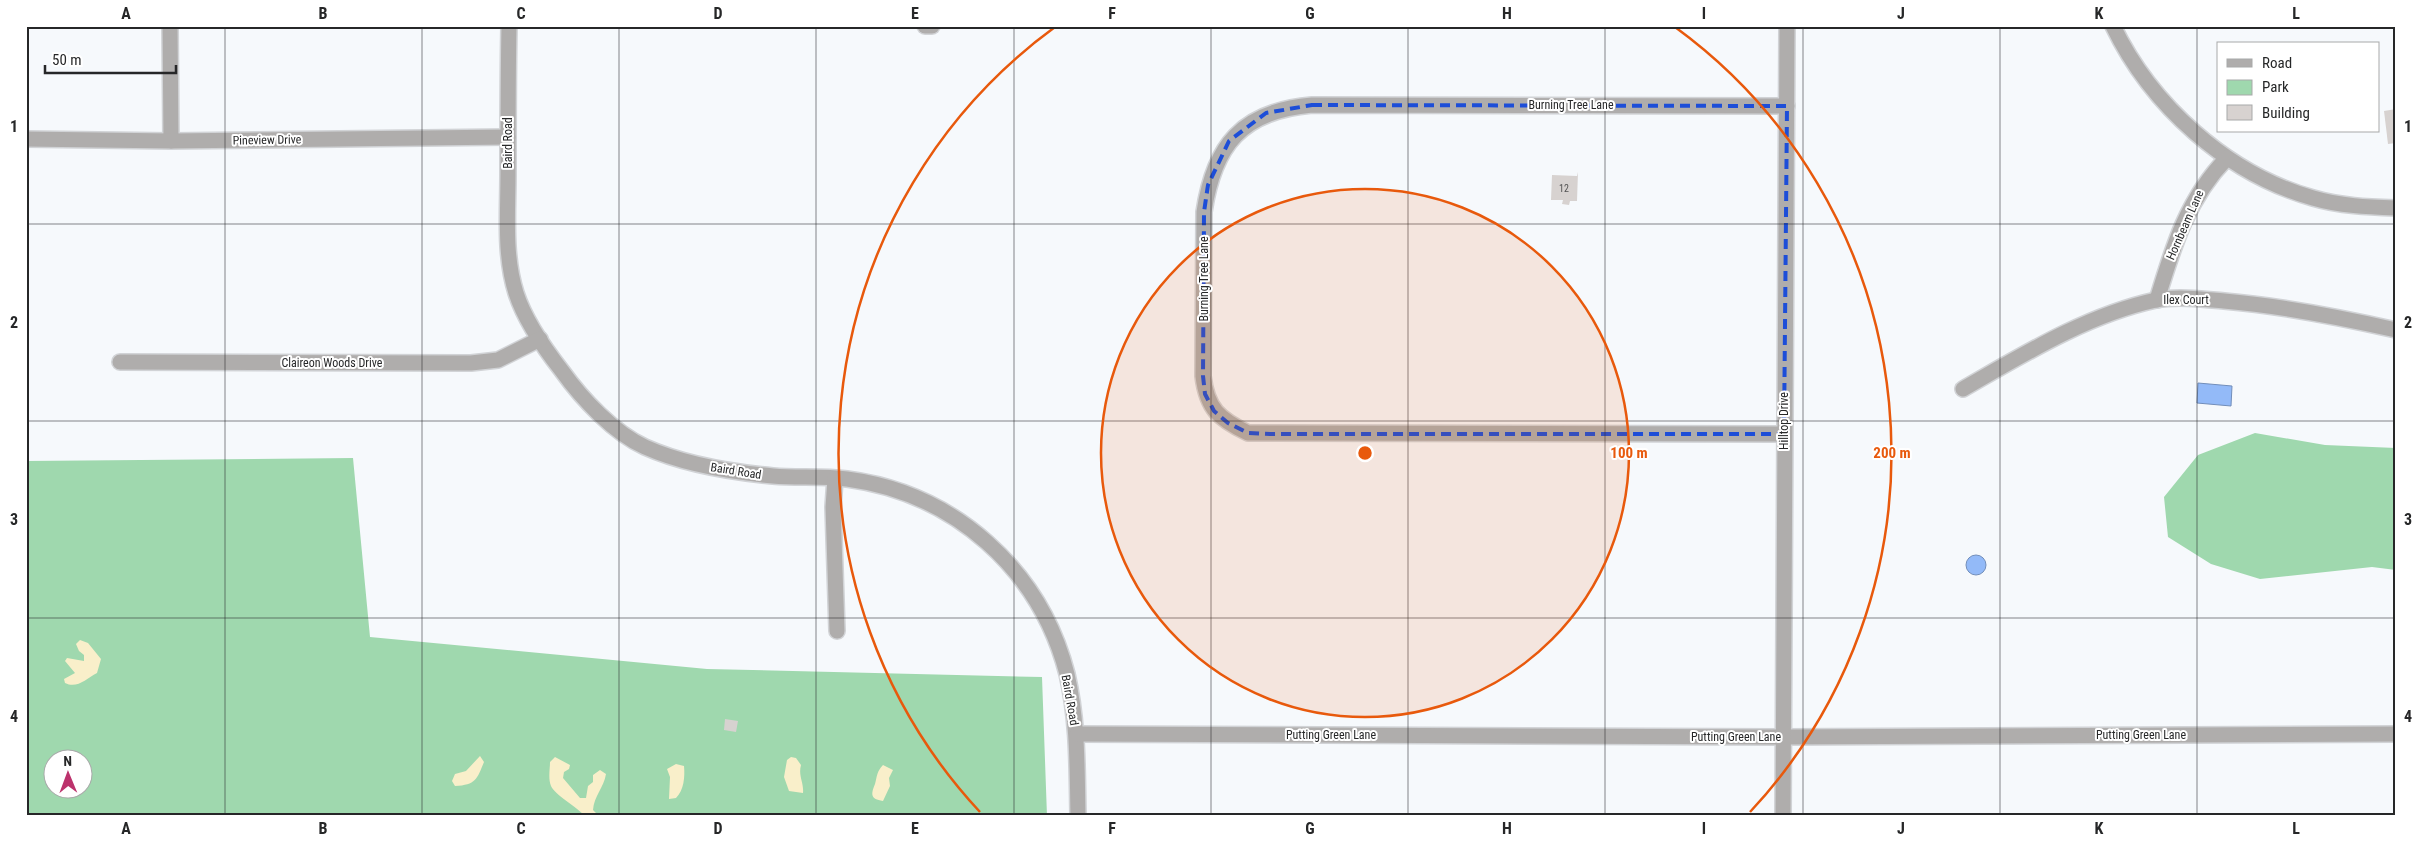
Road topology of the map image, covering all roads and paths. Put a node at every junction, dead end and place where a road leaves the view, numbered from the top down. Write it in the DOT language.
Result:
graph roads {
  1 [pos="170,26"];
  2 [pos="509,26"];
  3 [pos="925,26"];
  4 [pos="932,26"];
  5 [pos="1787,26"];
  6 [pos="2113,26"];
  7 [pos="1787,106"];
  8 [pos="508,137"];
  9 [pos="26,139"];
  10 [pos="171,140"];
  11 [pos="2226,158"];
  12 [pos="2396,208"];
  13 [pos="2157,300"];
  14 [pos="2396,330"];
  15 [pos="540,339"];
  16 [pos="120,362"];
  17 [pos="1963,389"];
  18 [pos="1784,434"];
  19 [pos="835,479"];
  20 [pos="837,631"];
  21 [pos="1077,734"];
  22 [pos="2396,734"];
  23 [pos="1783,737"];
  24 [pos="1078,816"];
  25 [pos="1783,816"];
  1 -- 10 [label="street"];
  2 -- 8 [label="street, Baird Road"];
  3 -- 4 [label="street"];
  5 -- 7 [label="street, Hilltop Drive"];
  6 -- 11 [label="street"];
  7 -- 18 [label="street, Hilltop Drive"];
  7 -- 18 [label="street, Burning Tree Lane"];
  8 -- 10 [label="street, Pineview Drive"];
  8 -- 15 [label="street, Baird Road"];
  9 -- 10 [label="street, Pineview Drive"];
  11 -- 12 [label="street"];
  11 -- 13 [label="street, Hornbeam Lane"];
  13 -- 14 [label="street, Ilex Court"];
  13 -- 17 [label="street, Ilex Court"];
  15 -- 16 [label="street, Claireon Woods Drive"];
  15 -- 19 [label="street, Baird Road"];
  18 -- 23 [label="street, Hilltop Drive"];
  19 -- 20 [label="street"];
  19 -- 21 [label="street, Baird Road"];
  21 -- 23 [label="street, Putting Green Lane"];
  21 -- 24 [label="street, Baird Road"];
  22 -- 23 [label="street, Putting Green Lane"];
  23 -- 25 [label="street, Hilltop Drive"];
}
